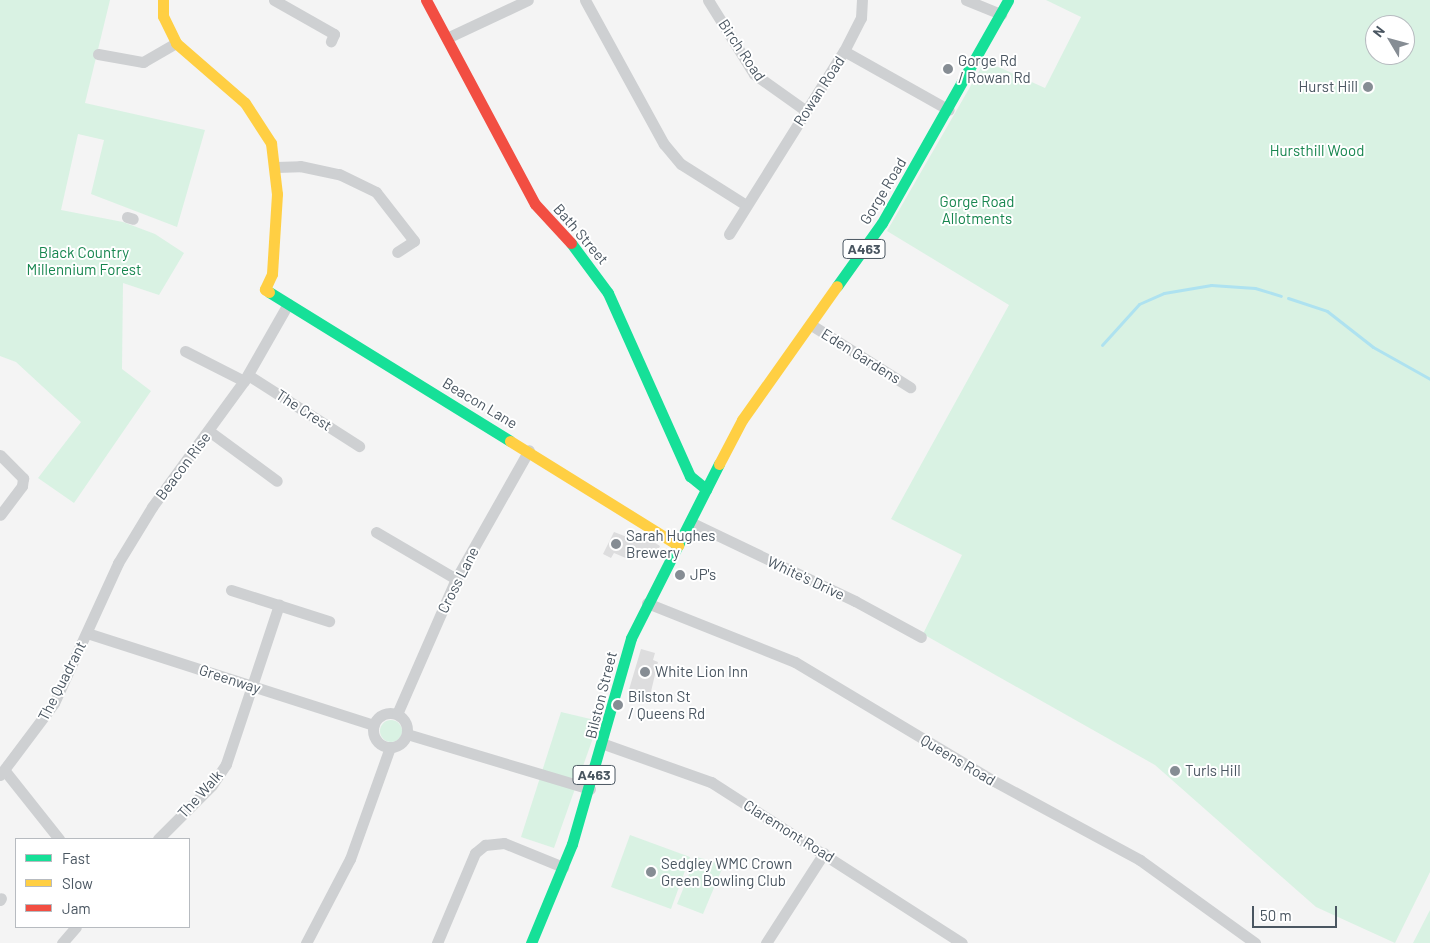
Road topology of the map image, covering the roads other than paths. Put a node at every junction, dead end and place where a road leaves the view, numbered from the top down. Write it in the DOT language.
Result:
graph roads {
  1 [pos="164,0"];
  2 [pos="274,0"];
  3 [pos="426,0"];
  4 [pos="528,0"];
  5 [pos="585,0"];
  6 [pos="708,0"];
  7 [pos="862,0"];
  8 [pos="966,0"];
  9 [pos="1008,0"];
  10 [pos="1001,14"];
  11 [pos="450,37"];
  12 [pos="331,40"];
  13 [pos="176,43"];
  14 [pos="844,51"];
  15 [pos="98,54"];
  16 [pos="949,110"];
  17 [pos="806,111"];
  18 [pos="276,167"];
  19 [pos="746,205"];
  20 [pos="729,234"];
  21 [pos="397,252"];
  22 [pos="288,304"];
  23 [pos="812,326"];
  24 [pos="185,351"];
  25 [pos="246,378"];
  26 [pos="910,387"];
  27 [pos="209,431"];
  28 [pos="359,446"];
  29 [pos="529,450"];
  30 [pos="0,456"];
  31 [pos="277,481"];
  32 [pos="706,489"];
  33 [pos="0,515"];
  34 [pos="690,522"];
  35 [pos="376,532"];
  36 [pos="678,545"];
  37 [pos="456,579"];
  38 [pos="231,590"];
  39 [pos="647,603"];
  40 [pos="279,605"];
  41 [pos="329,621"];
  42 [pos="87,633"];
  43 [pos="921,637"];
  44 [pos="252,686"];
  45 [pos="397,714"];
  46 [pos="374,725"];
  47 [pos="407,734"];
  48 [pos="604,744"];
  49 [pos="390,747"];
  50 [pos="2,773"];
  51 [pos="590,789"];
  52 [pos="58,838"];
  53 [pos="159,838"];
  54 [pos="824,853"];
  55 [pos="563,867"];
  56 [pos="75,928"];
  57 [pos="536,942"];
  58 [pos="62,943"];
  59 [pos="306,943"];
  60 [pos="437,943"];
  61 [pos="766,943"];
  62 [pos="962,943"];
  63 [pos="1255,943"];
  1 -- 13 [label="street"];
  2 -- 12 [label="street"];
  3 -- 11 [label="street, Bath Street"];
  4 -- 11 [label="street"];
  5 -- 19 [label="street"];
  6 -- 17 [label="street, Birch Road"];
  7 -- 14 [label="street"];
  8 -- 10 [label="street"];
  9 -- 10 [label="street, Gorge Road / A463"];
  10 -- 16 [label="street, Gorge Road / A463"];
  11 -- 32 [label="street, Bath Street"];
  13 -- 15 [label="street"];
  13 -- 18 [label="street"];
  14 -- 16 [label="street, Rowan Road"];
  14 -- 17 [label="street, Rowan Road"];
  16 -- 23 [label="street, Gorge Road / A463"];
  17 -- 19 [label="street, Rowan Road"];
  18 -- 21 [label="street"];
  18 -- 22 [label="street, Beacon Lane"];
  19 -- 20 [label="street, Rowan Road"];
  22 -- 25 [label="street, Beacon Rise"];
  22 -- 29 [label="street, Beacon Lane"];
  23 -- 26 [label="street, Eden Gardens"];
  23 -- 32 [label="street, Gorge Road / A463"];
  24 -- 25 [label="street, The Crest"];
  25 -- 27 [label="street, Beacon Rise"];
  25 -- 28 [label="street, The Crest"];
  27 -- 31 [label="street"];
  27 -- 42 [label="street, Beacon Rise"];
  29 -- 36 [label="street, Beacon Lane"];
  29 -- 37 [label="street, Cross Lane"];
  30 -- 33 [label="street"];
  32 -- 34 [label="street, Bilston Street / A463"];
  34 -- 36 [label="street, Bilston Street / A463"];
  34 -- 43 [label="street, White's Drive"];
  35 -- 37 [label="street"];
  36 -- 39 [label="street, Bilston Street / A463"];
  37 -- 45 [label="street, Cross Lane"];
  38 -- 40 [label="street"];
  39 -- 48 [label="street, Bilston Street / A463"];
  39 -- 63 [label="street, Queens Road"];
  40 -- 41 [label="street"];
  40 -- 44 [label="street, The Walk"];
  42 -- 44 [label="street, Greenway"];
  42 -- 50 [label="street, The Quadrant"];
  44 -- 46 [label="street, Greenway"];
  44 -- 53 [label="street, The Walk"];
  45 -- 46 [label="street"];
  45 -- 47 [label="street"];
  46 -- 49 [label="street"];
  47 -- 49 [label="street"];
  47 -- 51 [label="street"];
  48 -- 51 [label="street, Bilston Street / A463"];
  48 -- 54 [label="street, Claremont Road"];
  49 -- 59 [label="street"];
  50 -- 52 [label="street"];
  51 -- 55 [label="street, Bilston Street / A463"];
  54 -- 61 [label="street"];
  54 -- 62 [label="street, Claremont Road"];
  55 -- 57 [label="street, Bilston Street / A463"];
  55 -- 60 [label="street"];
  56 -- 58 [label="street"];
}
